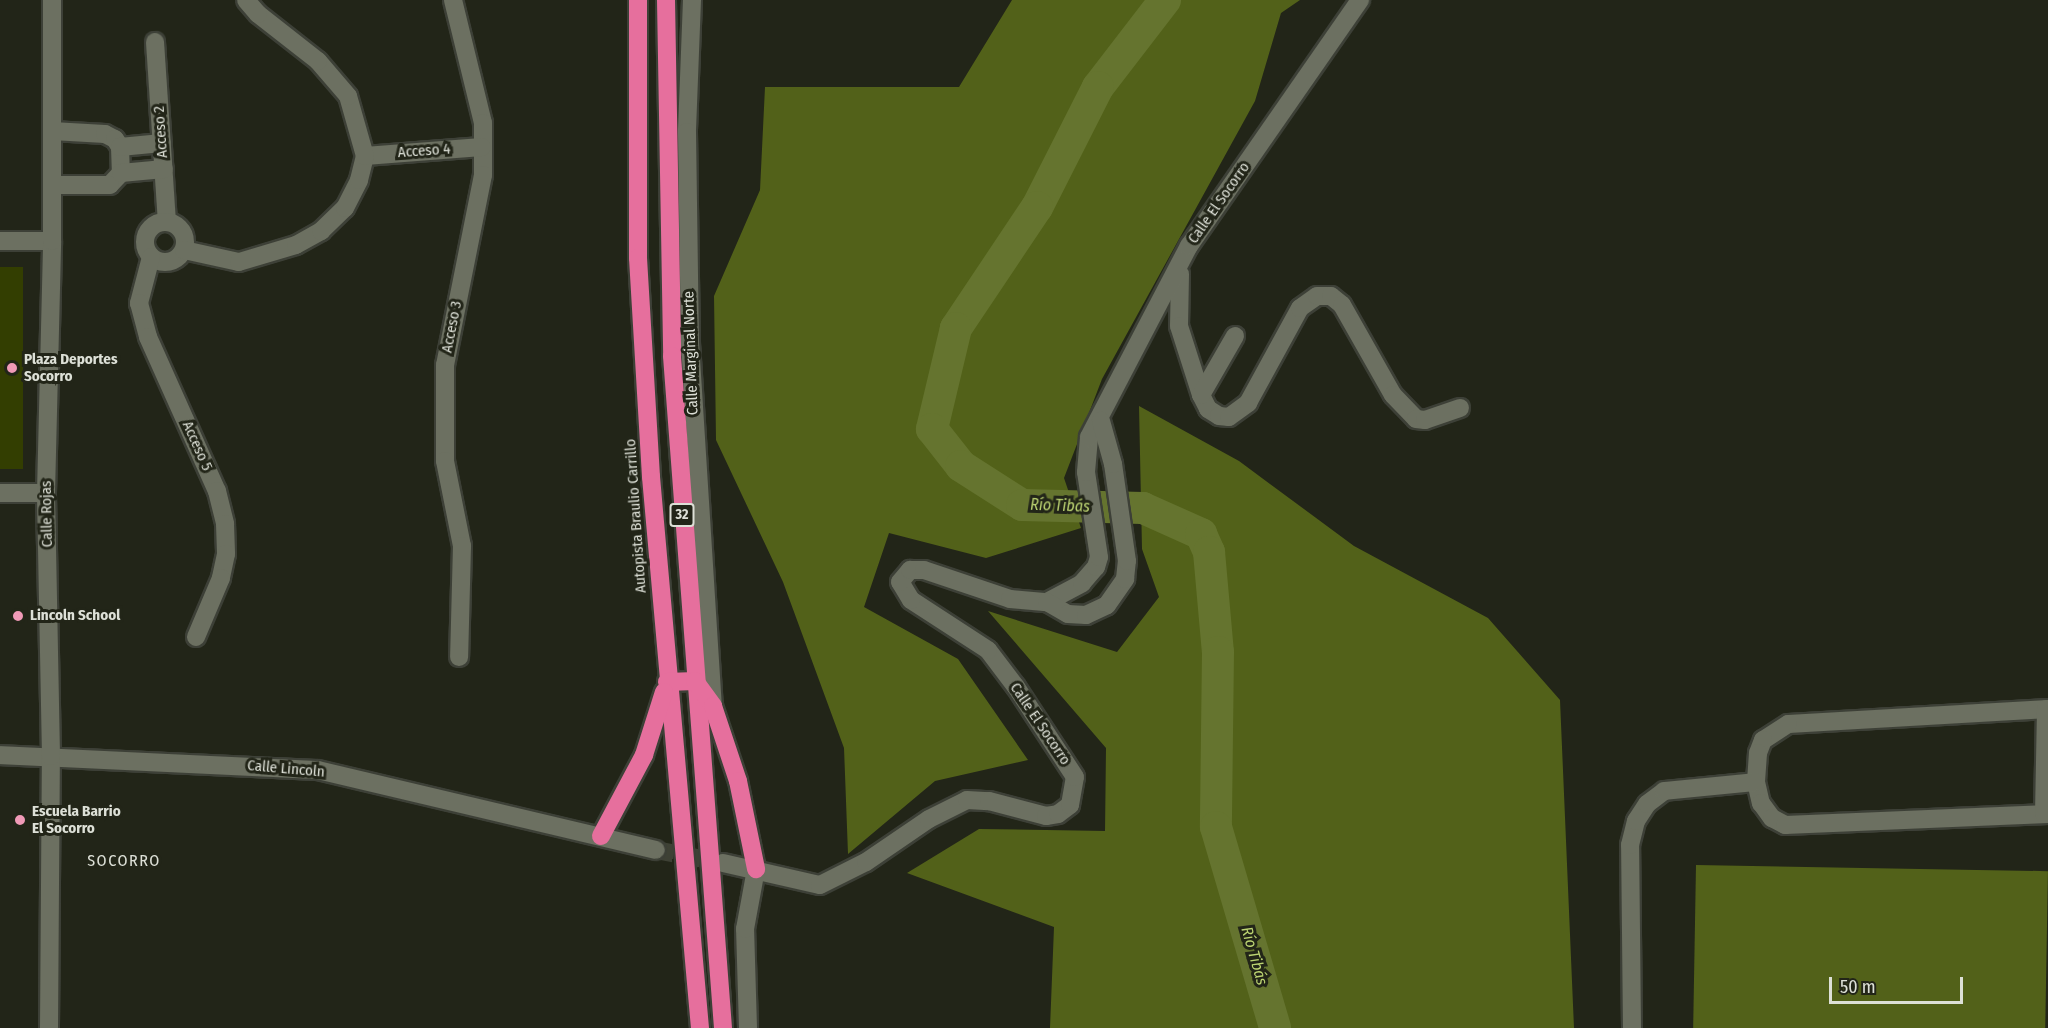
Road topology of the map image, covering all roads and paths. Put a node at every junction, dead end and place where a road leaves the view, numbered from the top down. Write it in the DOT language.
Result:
graph roads {
  1 [pos="52,0"];
  2 [pos="246,0"];
  3 [pos="453,0"];
  4 [pos="638,0"];
  5 [pos="666,0"];
  6 [pos="692,0"];
  7 [pos="1360,0"];
  8 [pos="155,42"];
  9 [pos="52,131"];
  10 [pos="162,143"];
  11 [pos="120,147"];
  12 [pos="482,147"];
  13 [pos="365,156"];
  14 [pos="164,169"];
  15 [pos="121,173"];
  16 [pos="52,185"];
  17 [pos="167,222"];
  18 [pos="0,241"];
  19 [pos="52,241"];
  20 [pos="1189,246"];
  21 [pos="184,250"];
  22 [pos="152,257"];
  23 [pos="1235,336"];
  24 [pos="1201,395"];
  25 [pos="1460,408"];
  26 [pos="1101,421"];
  27 [pos="0,493"];
  28 [pos="46,493"];
  29 [pos="1047,602"];
  30 [pos="196,637"];
  31 [pos="459,657"];
  32 [pos="695,681"];
  33 [pos="667,682"];
  34 [pos="713,706"];
  35 [pos="2047,709"];
  36 [pos="0,755"];
  37 [pos="51,756"];
  38 [pos="1756,782"];
  39 [pos="2046,814"];
  40 [pos="601,836"];
  41 [pos="656,850"];
  42 [pos="723,863"];
  43 [pos="756,869"];
  44 [pos="49,1028"];
  45 [pos="700,1028"];
  46 [pos="723,1028"];
  47 [pos="748,1028"];
  48 [pos="1632,1028"];
  1 -- 9 [label="street, Calle Rojas"];
  2 -- 13 [label="street"];
  3 -- 12 [label="street, Acceso 3"];
  4 -- 33 [label="highway, Autopista Braulio Carrillo / 32"];
  5 -- 32 [label="highway, 32"];
  6 -- 34 [label="street, Calle Marginal Norte"];
  7 -- 20 [label="street, Calle El Socorro"];
  8 -- 10 [label="street, Acceso 2"];
  9 -- 11 [label="street"];
  9 -- 16 [label="street, Calle Rojas"];
  10 -- 11 [label="street"];
  10 -- 14 [label="street, Acceso 2"];
  11 -- 15 [label="street"];
  12 -- 13 [label="street, Acceso 4"];
  12 -- 31 [label="street, Acceso 3"];
  13 -- 21 [label="street"];
  14 -- 15 [label="street"];
  14 -- 17 [label="street, Acceso 2"];
  15 -- 16 [label="street"];
  16 -- 19 [label="street, Calle Rojas"];
  17 -- 21 [label="street"];
  17 -- 22 [label="street"];
  18 -- 19 [label="street"];
  19 -- 28 [label="street, Calle Rojas"];
  20 -- 24 [label="street"];
  20 -- 26 [label="street, Calle El Socorro"];
  21 -- 22 [label="street"];
  22 -- 30 [label="street, Acceso 5"];
  23 -- 24 [label="street"];
  24 -- 25 [label="street"];
  26 -- 29 [label="street, Calle El Socorro"];
  26 -- 29 [label="street, Calle El Socorro"];
  27 -- 28 [label="street"];
  28 -- 37 [label="street, Calle Rojas"];
  29 -- 43 [label="street, Calle El Socorro"];
  32 -- 33 [label="highway"];
  32 -- 34 [label="highway"];
  32 -- 46 [label="highway, 32"];
  33 -- 40 [label="highway"];
  33 -- 45 [label="highway, Autopista Braulio Carrillo / 32"];
  34 -- 43 [label="highway"];
  35 -- 38 [label="street"];
  35 -- 39 [label="street"];
  36 -- 37 [label="street, Calle Lincoln"];
  37 -- 40 [label="street, Calle Lincoln"];
  37 -- 44 [label="street, Calle Rojas"];
  38 -- 39 [label="street"];
  38 -- 48 [label="street"];
  40 -- 41 [label="street"];
  42 -- 43 [label="street, Calle El Socorro"];
  43 -- 47 [label="street"];
}
